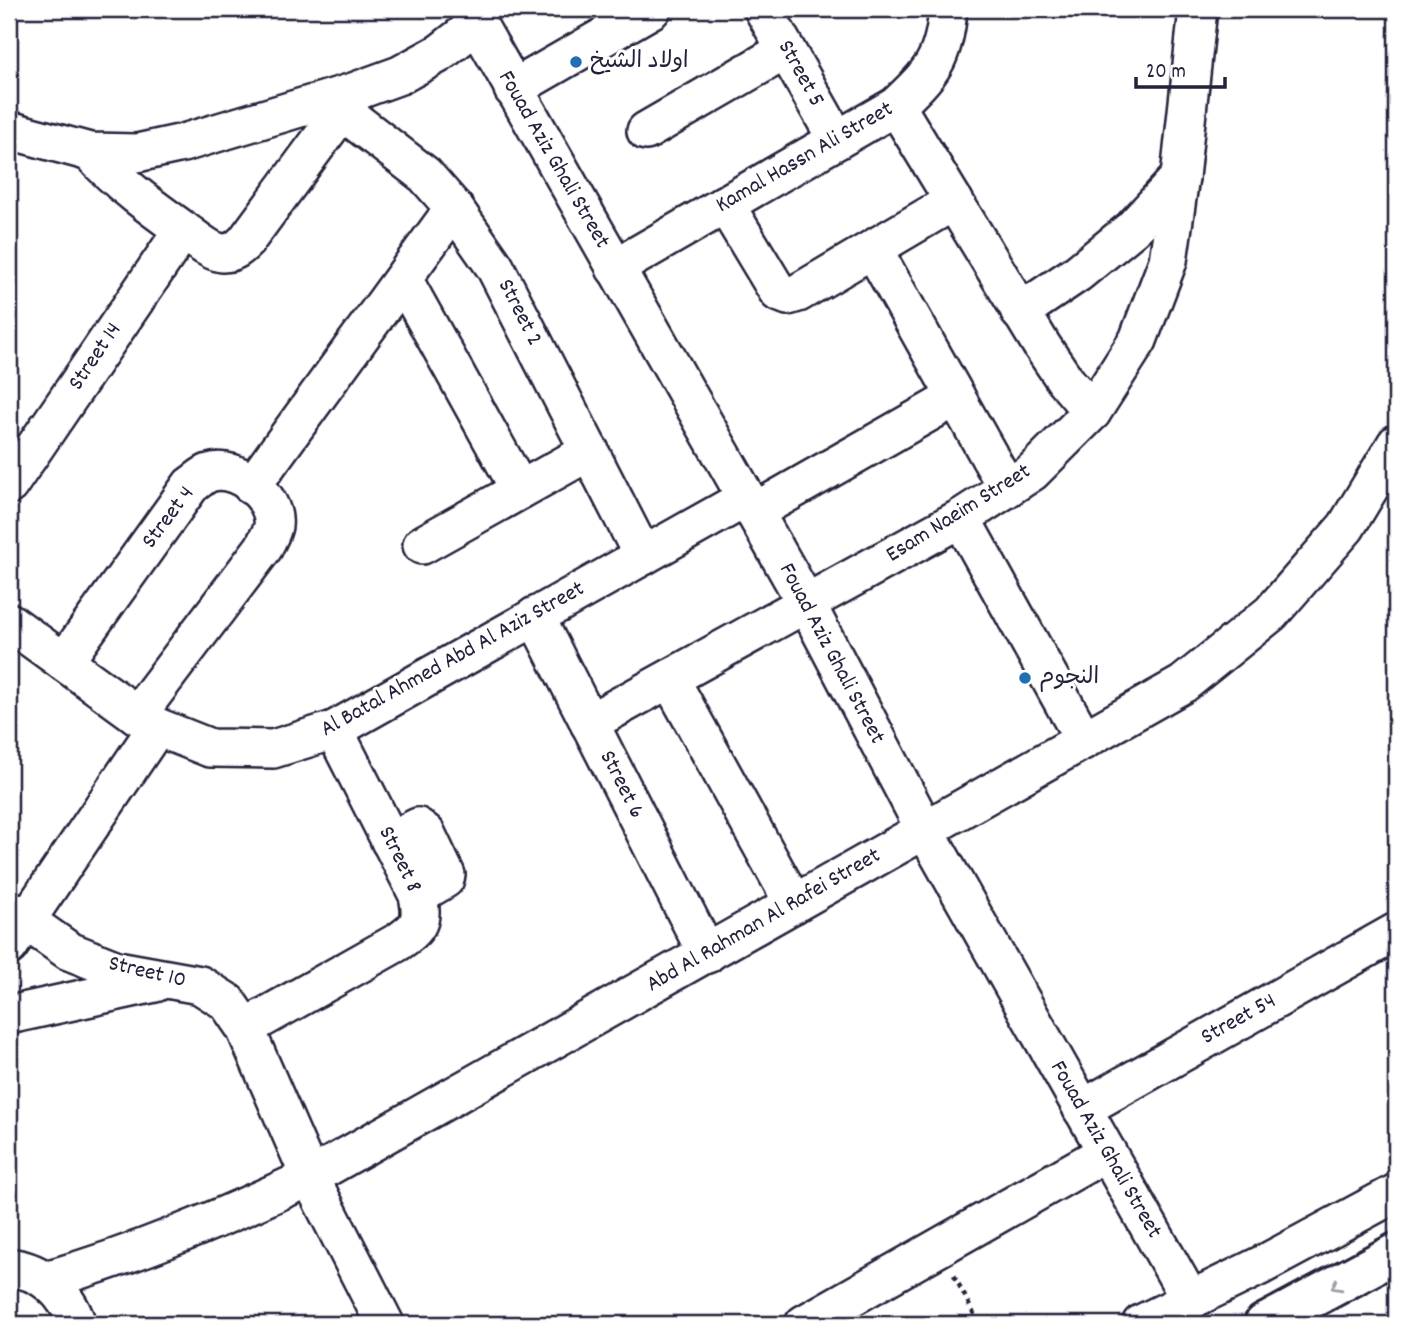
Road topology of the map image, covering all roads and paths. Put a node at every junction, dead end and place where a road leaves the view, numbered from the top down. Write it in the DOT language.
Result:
graph roads {
  1 [pos="652,9"];
  2 [pos="763,9"];
  3 [pos="948,9"];
  4 [pos="1198,9"];
  5 [pos="473,17"];
  6 [pos="786,50"];
  7 [pos="513,89"];
  8 [pos="349,101"];
  9 [pos="896,106"];
  10 [pos="9,130"];
  11 [pos="646,131"];
  12 [pos="837,140"];
  13 [pos="90,152"];
  14 [pos="1180,177"];
  15 [pos="954,201"];
  16 [pos="725,204"];
  17 [pos="454,208"];
  18 [pos="183,230"];
  19 [pos="873,249"];
  20 [pos="615,268"];
  21 [pos="403,279"];
  22 [pos="1020,312"];
  23 [pos="956,397"];
  24 [pos="1092,412"];
  25 [pos="1396,444"];
  26 [pos="590,452"];
  27 [pos="9,485"];
  28 [pos="252,486"];
  29 [pos="1007,488"];
  30 [pos="520,491"];
  31 [pos="750,505"];
  32 [pos="961,518"];
  33 [pos="422,545"];
  34 [pos="643,556"];
  35 [pos="806,603"];
  36 [pos="535,616"];
  37 [pos="9,622"];
  38 [pos="64,662"];
  39 [pos="670,678"];
  40 [pos="147,721"];
  41 [pos="589,723"];
  42 [pos="334,730"];
  43 [pos="1084,740"];
  44 [pos="925,830"];
  45 [pos="794,904"];
  46 [pos="14,925"];
  47 [pos="1396,932"];
  48 [pos="707,954"];
  49 [pos="169,979"];
  50 [pos="9,1015"];
  51 [pos="245,1028"];
  52 [pos="1082,1109"];
  53 [pos="1107,1152"];
  54 [pos="310,1177"];
  55 [pos="1396,1193"];
  56 [pos="940,1247"];
  57 [pos="1396,1253"];
  58 [pos="9,1267"];
  59 [pos="46,1280"];
  60 [pos="1191,1301"];
  61 [pos="77,1324"];
  62 [pos="385,1324"];
  63 [pos="804,1324"];
  64 [pos="979,1324"];
  65 [pos="1141,1324"];
  66 [pos="1264,1324"];
  1 -- 7 [label="street"];
  2 -- 6 [label="street, Street 5"];
  3 -- 9 [label="street, Kamal Hassn Ali Street"];
  4 -- 14 [label="street, Esam Naeim Street"];
  5 -- 7 [label="street, Fouad Aziz Ghali Street"];
  5 -- 8 [label="street"];
  6 -- 11 [label="street"];
  6 -- 12 [label="street, Street 5"];
  7 -- 20 [label="street, Fouad Aziz Ghali Street"];
  8 -- 13 [label="street"];
  8 -- 17 [label="street, Street 2"];
  8 -- 18 [label="street"];
  9 -- 12 [label="street, Kamal Hassn Ali Street"];
  9 -- 15 [label="street"];
  10 -- 13 [label="street"];
  12 -- 16 [label="street, Kamal Hassn Ali Street"];
  13 -- 18 [label="street"];
  14 -- 22 [label="street"];
  14 -- 24 [label="street, Esam Naeim Street"];
  15 -- 19 [label="street"];
  15 -- 22 [label="street"];
  16 -- 19 [label="street"];
  16 -- 20 [label="street, Kamal Hassn Ali Street"];
  17 -- 21 [label="street"];
  17 -- 26 [label="street, Street 2"];
  18 -- 27 [label="street, Street 14"];
  19 -- 23 [label="street"];
  20 -- 31 [label="street, Fouad Aziz Ghali Street"];
  21 -- 28 [label="street"];
  21 -- 30 [label="street"];
  22 -- 24 [label="street"];
  23 -- 29 [label="street"];
  23 -- 31 [label="street, Al Batal Ahmed Abd Al Aziz Street"];
  24 -- 29 [label="street, Esam Naeim Street"];
  25 -- 43 [label="street, Abd Al Rahman Al Rafei Street"];
  26 -- 30 [label="street"];
  26 -- 34 [label="street, Street 2"];
  28 -- 38 [label="street, Street 4"];
  28 -- 40 [label="street"];
  29 -- 32 [label="street, Esam Naeim Street"];
  30 -- 33 [label="street"];
  31 -- 34 [label="street, Al Batal Ahmed Abd Al Aziz Street"];
  31 -- 35 [label="street, Fouad Aziz Ghali Street"];
  32 -- 35 [label="street, Esam Naeim Street"];
  32 -- 43 [label="street"];
  34 -- 36 [label="street, Al Batal Ahmed Abd Al Aziz Street"];
  35 -- 39 [label="street, Esam Naeim Street"];
  35 -- 44 [label="street, Fouad Aziz Ghali Street"];
  36 -- 41 [label="street, Street 6"];
  36 -- 42 [label="street, Al Batal Ahmed Abd Al Aziz Street"];
  37 -- 38 [label="street, Al Batal Ahmed Abd Al Aziz Street"];
  38 -- 40 [label="street, Al Batal Ahmed Abd Al Aziz Street"];
  39 -- 41 [label="street, Esam Naeim Street"];
  39 -- 45 [label="street"];
  40 -- 42 [label="street, Al Batal Ahmed Abd Al Aziz Street"];
  40 -- 46 [label="street"];
  41 -- 48 [label="street, Street 6"];
  42 -- 51 [label="street, Street 8"];
  43 -- 44 [label="street, Abd Al Rahman Al Rafei Street"];
  44 -- 45 [label="street, Abd Al Rahman Al Rafei Street"];
  44 -- 52 [label="street, Fouad Aziz Ghali Street"];
  45 -- 48 [label="street, Abd Al Rahman Al Rafei Street"];
  46 -- 49 [label="street, Street 10"];
  47 -- 52 [label="street, Street 54"];
  48 -- 54 [label="street, Abd Al Rahman Al Rafei Street"];
  49 -- 50 [label="street"];
  49 -- 51 [label="street, Street 10"];
  51 -- 54 [label="street, Street 10"];
  52 -- 53 [label="street, Fouad Aziz Ghali Street"];
  53 -- 56 [label="street"];
  53 -- 60 [label="street, Fouad Aziz Ghali Street"];
  54 -- 59 [label="street, Abd Al Rahman Al Rafei Street"];
  54 -- 62 [label="street, Street 10"];
  55 -- 60 [label="street"];
  56 -- 63 [label="street"];
  56 -- 64 [label="path"];
  57 -- 66 [label="highway, one-way"];
  58 -- 59 [label="street"];
  59 -- 61 [label="street"];
  60 -- 65 [label="street"];
}
